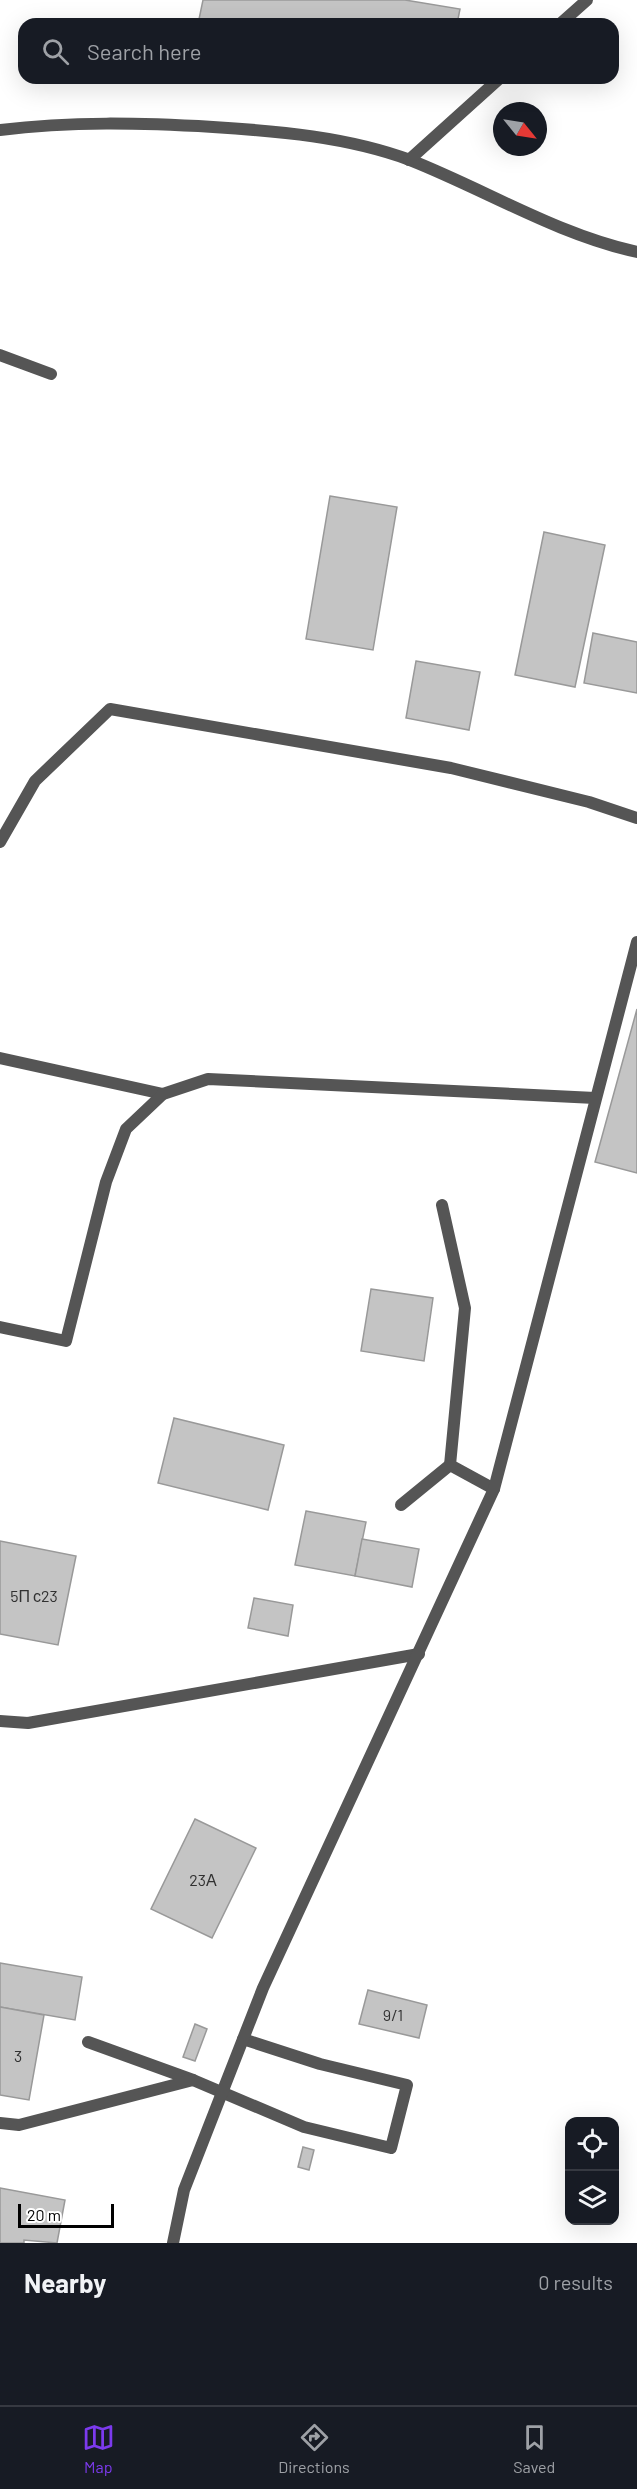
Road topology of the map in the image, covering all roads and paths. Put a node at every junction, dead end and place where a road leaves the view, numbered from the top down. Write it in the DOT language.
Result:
graph roads {
  1 [pos="587,0"];
  2 [pos="567,18"];
  3 [pos="493,84"];
  4 [pos="0,130"];
  5 [pos="409,160"];
  6 [pos="637,252"];
  7 [pos="0,355"];
  8 [pos="51,374"];
  9 [pos="637,818"];
  10 [pos="0,842"];
  11 [pos="637,942"];
  12 [pos="0,1058"];
  13 [pos="163,1094"];
  14 [pos="595,1098"];
  15 [pos="442,1205"];
  16 [pos="0,1328"];
  17 [pos="450,1466"];
  18 [pos="494,1489"];
  19 [pos="400,1504"];
  20 [pos="419,1654"];
  21 [pos="0,1721"];
  22 [pos="243,2039"];
  23 [pos="88,2042"];
  24 [pos="193,2080"];
  25 [pos="223,2092"];
  26 [pos="0,2123"];
  27 [pos="173,2243"];
  1 -- 2 [label="lane"];
  3 -- 5 [label="lane"];
  4 -- 5 [label="lane"];
  5 -- 6 [label="lane"];
  7 -- 8 [label="lane"];
  9 -- 10 [label="lane"];
  11 -- 14 [label="lane"];
  12 -- 13 [label="lane"];
  13 -- 14 [label="lane"];
  13 -- 16 [label="lane"];
  14 -- 18 [label="lane"];
  15 -- 17 [label="lane"];
  17 -- 18 [label="lane"];
  17 -- 19 [label="lane"];
  18 -- 20 [label="lane"];
  20 -- 21 [label="lane"];
  20 -- 22 [label="lane"];
  22 -- 25 [label="lane"];
  22 -- 25 [label="lane"];
  23 -- 24 [label="lane"];
  24 -- 25 [label="lane"];
  24 -- 26 [label="lane"];
  25 -- 27 [label="lane"];
}
